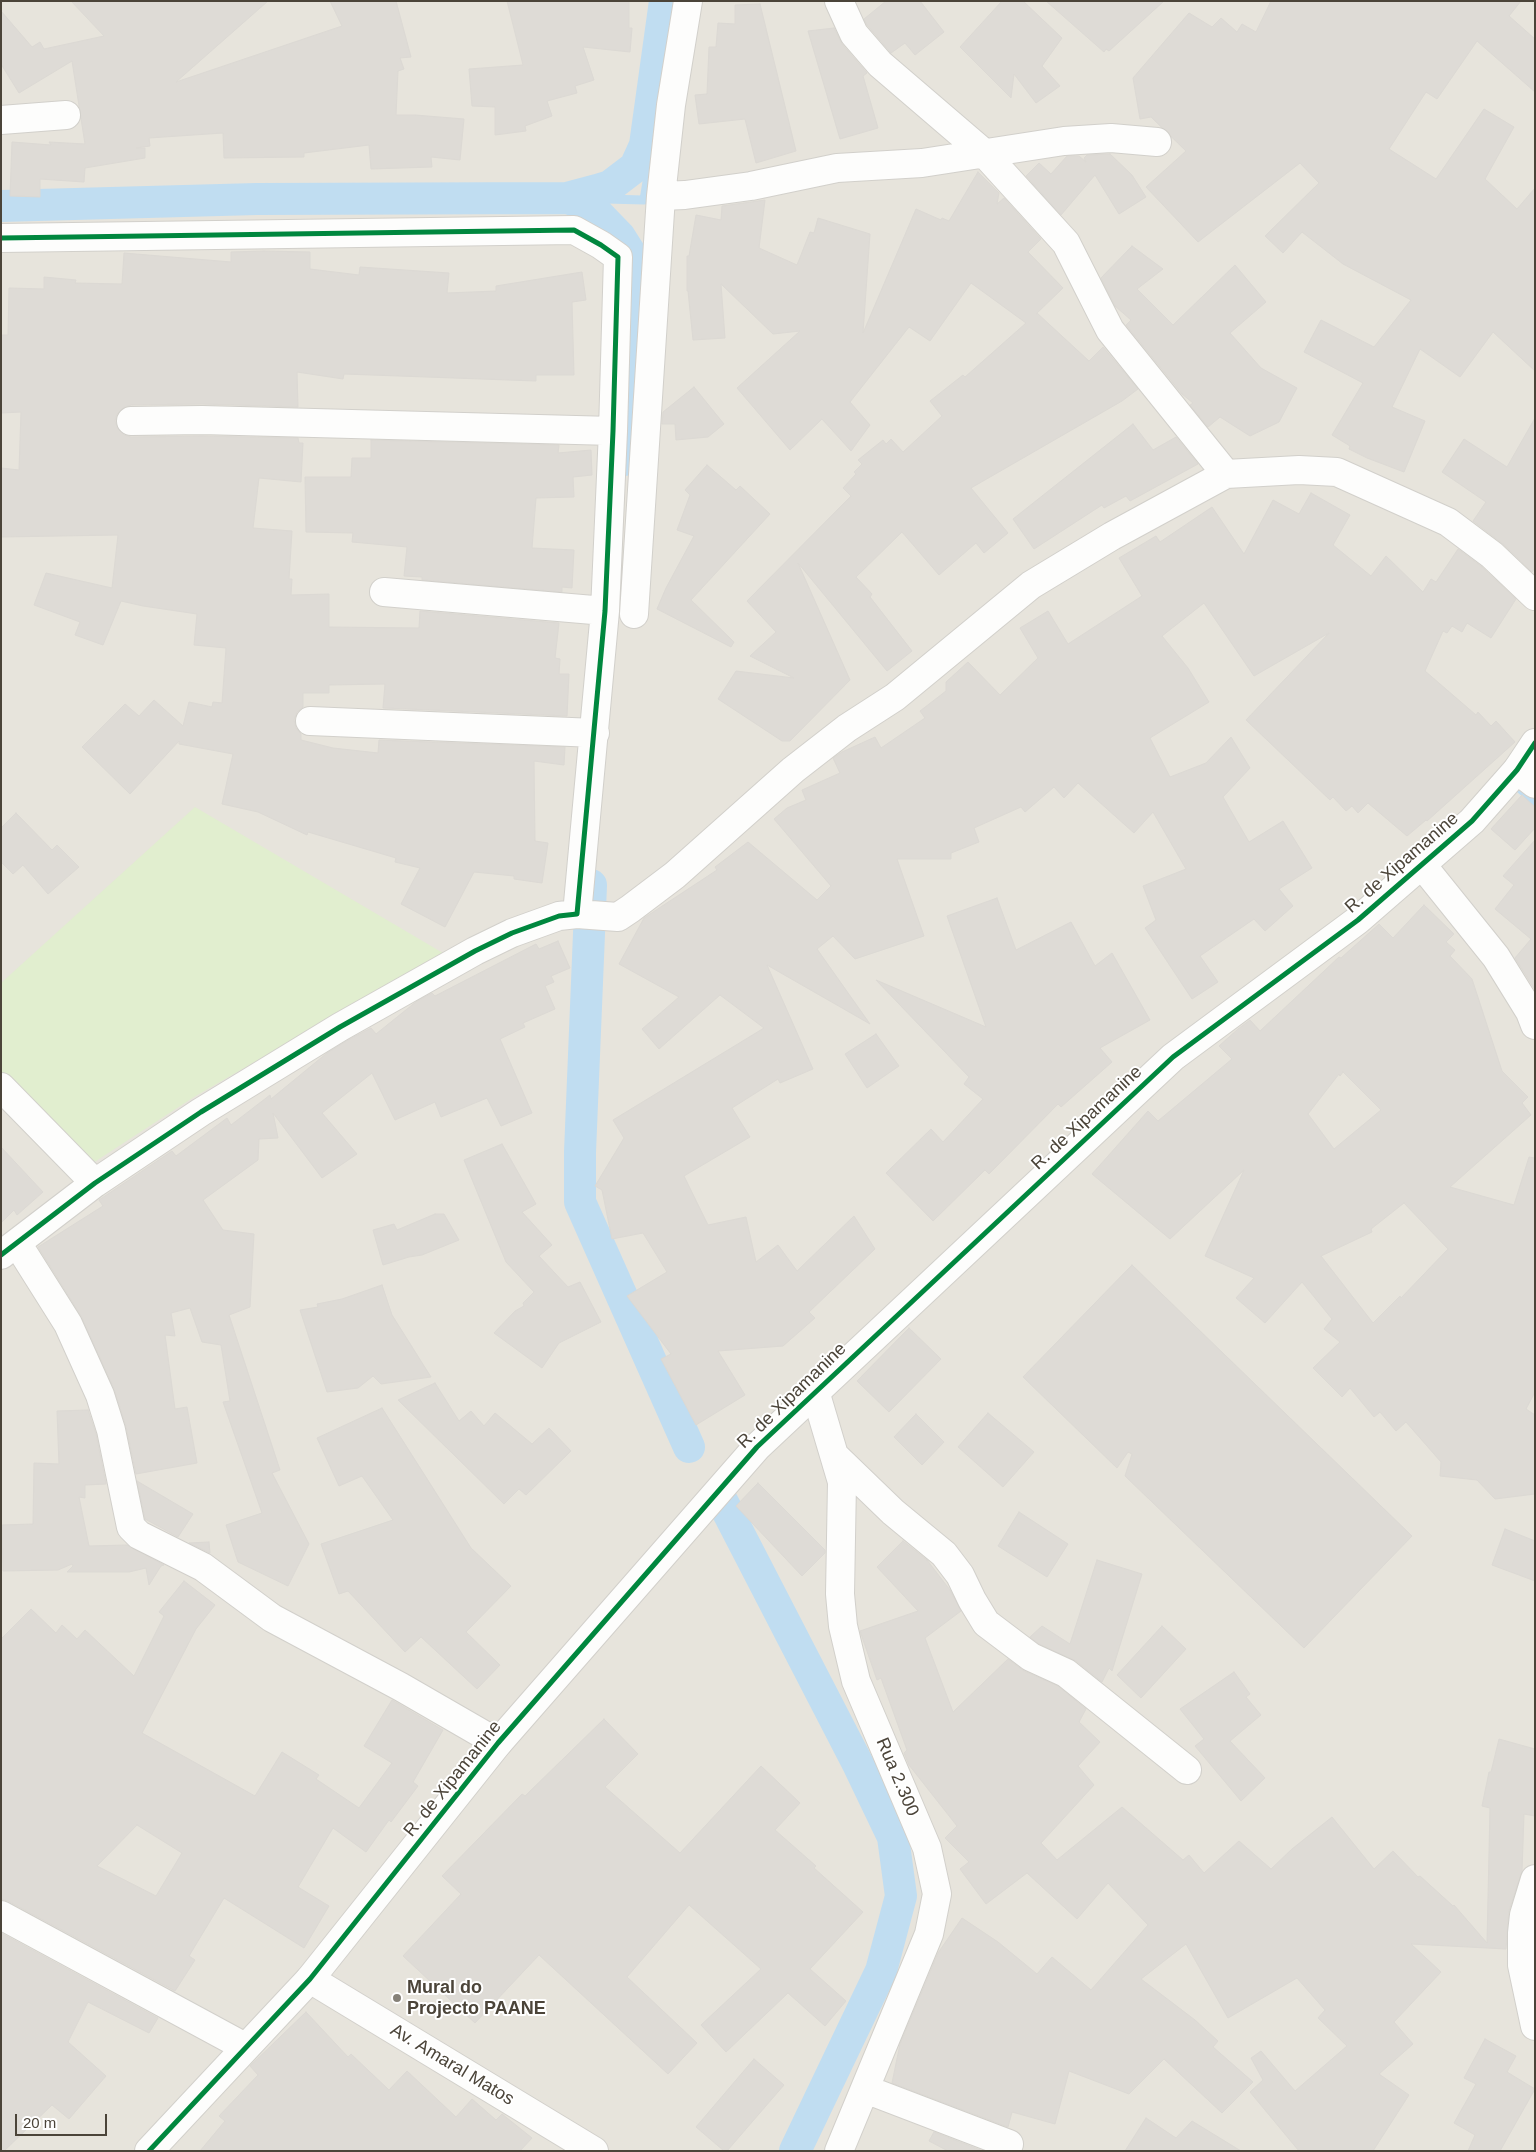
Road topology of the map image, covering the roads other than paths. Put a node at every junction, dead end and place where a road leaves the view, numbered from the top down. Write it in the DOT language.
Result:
graph roads {
  1 [pos="688,1"];
  2 [pos="839,1"];
  3 [pos="66,115"];
  4 [pos="1,120"];
  5 [pos="1157,142"];
  6 [pos="985,154"];
  7 [pos="661,196"];
  8 [pos="1,238"];
  9 [pos="131,421"];
  10 [pos="614,430"];
  11 [pos="1226,474"];
  12 [pos="384,592"];
  13 [pos="1535,596"];
  14 [pos="605,611"];
  15 [pos="634,614"];
  16 [pos="310,722"];
  17 [pos="595,733"];
  18 [pos="1535,743"];
  19 [pos="1526,777"];
  20 [pos="1422,865"];
  21 [pos="577,914"];
  22 [pos="1535,1025"];
  23 [pos="1,1087"];
  24 [pos="96,1183"];
  25 [pos="9,1249"];
  26 [pos="816,1391"];
  27 [pos="836,1456"];
  28 [pos="498,1744"];
  29 [pos="1188,1770"];
  30 [pos="1535,1879"];
  31 [pos="1,1915"];
  32 [pos="310,1979"];
  33 [pos="1535,2026"];
  34 [pos="245,2047"];
  35 [pos="865,2089"];
  36 [pos="1009,2144"];
  37 [pos="149,2151"];
  38 [pos="594,2151"];
  39 [pos="839,2151"];
  1 -- 7 [label="street"];
  2 -- 6 [label="street"];
  3 -- 4 [label="street"];
  5 -- 6 [label="street"];
  6 -- 7 [label="street"];
  6 -- 11 [label="street"];
  7 -- 15 [label="street"];
  8 -- 10 [label="street"];
  9 -- 10 [label="street"];
  10 -- 14 [label="street"];
  11 -- 13 [label="street"];
  11 -- 21 [label="street"];
  12 -- 14 [label="street"];
  14 -- 17 [label="street"];
  16 -- 17 [label="street"];
  17 -- 21 [label="street"];
  18 -- 19 [label="street, R. de Xipamanine"];
  19 -- 20 [label="street, R. de Xipamanine"];
  20 -- 22 [label="street"];
  20 -- 26 [label="street, R. de Xipamanine"];
  21 -- 24 [label="street"];
  23 -- 24 [label="street"];
  24 -- 25 [label="street"];
  25 -- 28 [label="street"];
  26 -- 27 [label="street, Rua 2.300"];
  26 -- 28 [label="street, R. de Xipamanine"];
  27 -- 29 [label="street"];
  27 -- 35 [label="street, Rua 2.300"];
  28 -- 32 [label="street, R. de Xipamanine"];
  30 -- 33 [label="street"];
  31 -- 34 [label="street"];
  32 -- 34 [label="street, R. de Xipamanine"];
  32 -- 38 [label="street, Av. Amaral Matos"];
  34 -- 37 [label="street, R. de Xipamanine"];
  35 -- 36 [label="street"];
  35 -- 39 [label="street, Rua 2.300"];
}
